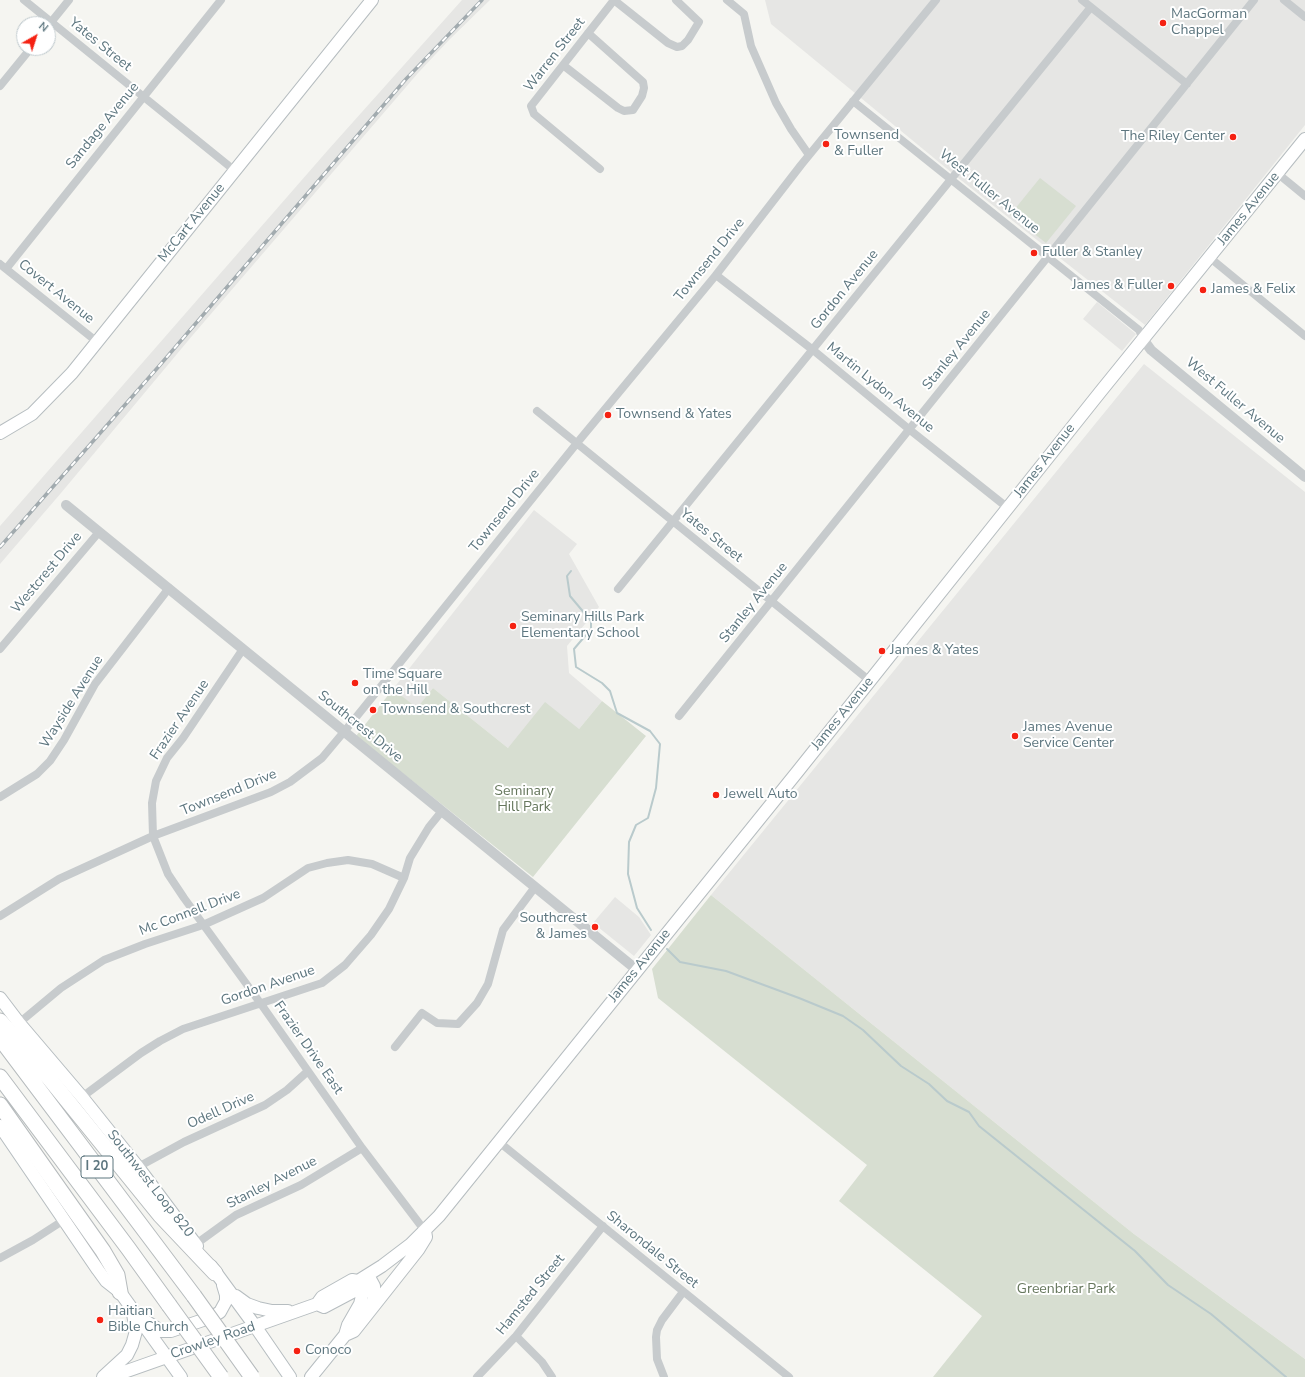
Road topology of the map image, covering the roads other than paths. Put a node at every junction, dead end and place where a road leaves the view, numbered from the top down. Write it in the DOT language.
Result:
graph roads {
  1 [pos="24,0"];
  2 [pos="69,0"];
  3 [pos="221,0"];
  4 [pos="372,0"];
  5 [pos="614,0"];
  6 [pos="676,0"];
  7 [pos="727,0"];
  8 [pos="936,0"];
  9 [pos="1082,0"];
  10 [pos="1254,0"];
  11 [pos="1284,0"];
  12 [pos="1091,8"];
  13 [pos="41,16"];
  14 [pos="56,16"];
  15 [pos="1305,17"];
  16 [pos="56,29"];
  17 [pos="588,33"];
  18 [pos="24,56"];
  19 [pos="563,65"];
  20 [pos="1187,84"];
  21 [pos="0,86"];
  22 [pos="144,97"];
  23 [pos="853,101"];
  24 [pos="1305,139"];
  25 [pos="809,155"];
  26 [pos="600,169"];
  27 [pos="234,170"];
  28 [pos="1277,173"];
  29 [pos="951,180"];
  30 [pos="1305,196"];
  31 [pos="1209,257"];
  32 [pos="1048,258"];
  33 [pos="3,267"];
  34 [pos="716,275"];
  35 [pos="1305,336"];
  36 [pos="1143,339"];
  37 [pos="96,341"];
  38 [pos="813,350"];
  39 [pos="537,410"];
  40 [pos="910,430"];
  41 [pos="0,433"];
  42 [pos="577,443"];
  43 [pos="1305,477"];
  44 [pos="66,505"];
  45 [pos="1008,508"];
  46 [pos="673,522"];
  47 [pos="99,532"];
  48 [pos="169,588"];
  49 [pos="618,589"];
  50 [pos="772,601"];
  51 [pos="243,649"];
  52 [pos="0,650"];
  53 [pos="870,681"];
  54 [pos="679,716"];
  55 [pos="344,731"];
  56 [pos="0,796"];
  57 [pos="442,811"];
  58 [pos="153,836"];
  59 [pos="404,878"];
  60 [pos="535,887"];
  61 [pos="0,916"];
  62 [pos="203,924"];
  63 [pos="637,970"];
  64 [pos="0,998"];
  65 [pos="261,1004"];
  66 [pos="0,1020"];
  67 [pos="19,1023"];
  68 [pos="0,1038"];
  69 [pos="395,1047"];
  70 [pos="308,1071"];
  71 [pos="0,1077"];
  72 [pos="82,1097"];
  73 [pos="0,1105"];
  74 [pos="0,1126"];
  75 [pos="499,1142"];
  76 [pos="362,1148"];
  77 [pos="138,1167"];
  78 [pos="64,1220"];
  79 [pos="603,1226"];
  80 [pos="425,1231"];
  81 [pos="196,1244"];
  82 [pos="0,1258"];
  83 [pos="217,1275"];
  84 [pos="363,1278"];
  85 [pos="228,1290"];
  86 [pos="120,1292"];
  87 [pos="683,1292"];
  88 [pos="299,1310"];
  89 [pos="134,1312"];
  90 [pos="369,1312"];
  91 [pos="255,1326"];
  92 [pos="345,1335"];
  93 [pos="516,1336"];
  94 [pos="167,1357"];
  95 [pos="103,1377"];
  96 [pos="110,1377"];
  97 [pos="181,1377"];
  98 [pos="221,1377"];
  99 [pos="252,1377"];
  100 [pos="290,1377"];
  101 [pos="311,1377"];
  102 [pos="477,1377"];
  103 [pos="552,1377"];
  104 [pos="664,1377"];
  105 [pos="789,1377"];
  1 -- 13 [label="street, Yates Street"];
  2 -- 14 [label="street"];
  3 -- 22 [label="street, Sandage Avenue"];
  4 -- 27 [label="main road, McCart Avenue"];
  5 -- 6 [label="street"];
  5 -- 17 [label="street, Warren Street"];
  7 -- 25 [label="street"];
  8 -- 23 [label="street, Townsend Drive"];
  9 -- 12 [label="street"];
  10 -- 20 [label="street, Stanley Avenue"];
  11 -- 15 [label="street"];
  12 -- 20 [label="street"];
  12 -- 29 [label="street, Gordon Avenue"];
  16 -- 22 [label="street, Yates Street"];
  17 -- 19 [label="street, Warren Street"];
  17 -- 19 [label="street"];
  18 -- 21 [label="street"];
  19 -- 26 [label="street, Warren Street"];
  20 -- 32 [label="street, Stanley Avenue"];
  22 -- 27 [label="street, Yates Street"];
  22 -- 33 [label="street, Sandage Avenue"];
  23 -- 25 [label="street, Townsend Drive"];
  23 -- 29 [label="street, West Fuller Avenue"];
  24 -- 28 [label="main road, James Avenue"];
  25 -- 34 [label="street, Townsend Drive"];
  27 -- 37 [label="main road, McCart Avenue"];
  28 -- 30 [label="street"];
  28 -- 31 [label="main road, James Avenue"];
  29 -- 32 [label="street, West Fuller Avenue"];
  29 -- 38 [label="street, Gordon Avenue"];
  31 -- 35 [label="street"];
  31 -- 36 [label="main road, James Avenue"];
  32 -- 36 [label="street, West Fuller Avenue"];
  32 -- 40 [label="street, Stanley Avenue"];
  33 -- 37 [label="street, Covert Avenue"];
  34 -- 38 [label="street, Martin Lydon Avenue"];
  34 -- 42 [label="street, Townsend Drive"];
  36 -- 43 [label="street, West Fuller Avenue"];
  36 -- 45 [label="main road, James Avenue"];
  37 -- 41 [label="main road, McCart Avenue"];
  38 -- 40 [label="street, Martin Lydon Avenue"];
  38 -- 46 [label="street, Gordon Avenue"];
  39 -- 42 [label="street, Yates Street"];
  40 -- 45 [label="street, Martin Lydon Avenue"];
  40 -- 50 [label="street, Stanley Avenue"];
  42 -- 46 [label="street, Yates Street"];
  42 -- 55 [label="street, Townsend Drive"];
  44 -- 47 [label="street, Southcrest Drive"];
  45 -- 53 [label="main road, James Avenue"];
  46 -- 49 [label="street, Gordon Avenue"];
  46 -- 50 [label="street, Yates Street"];
  47 -- 48 [label="street, Southcrest Drive"];
  47 -- 52 [label="street, Westcrest Drive"];
  48 -- 51 [label="street, Southcrest Drive"];
  48 -- 56 [label="street, Wayside Avenue"];
  50 -- 53 [label="street, Yates Street"];
  50 -- 54 [label="street, Stanley Avenue"];
  51 -- 55 [label="street, Southcrest Drive"];
  51 -- 58 [label="street, Frazier Avenue"];
  53 -- 63 [label="main road, James Avenue"];
  55 -- 57 [label="street, Southcrest Drive"];
  55 -- 58 [label="street, Townsend Drive"];
  57 -- 59 [label="street, Gordon Avenue"];
  57 -- 60 [label="street, Southcrest Drive"];
  58 -- 61 [label="street, Townsend Drive"];
  58 -- 62 [label="street, Frazier Drive East"];
  59 -- 62 [label="street, Mc Connell Drive"];
  59 -- 65 [label="street, Gordon Avenue"];
  60 -- 63 [label="street, Southcrest Drive"];
  60 -- 69 [label="street"];
  62 -- 65 [label="street, Frazier Drive East"];
  62 -- 67 [label="street, Mc Connell Drive"];
  63 -- 75 [label="main road, James Avenue"];
  64 -- 67 [label="main road, Southwest Loop 820"];
  65 -- 70 [label="street, Frazier Drive East"];
  65 -- 72 [label="street, Gordon Avenue"];
  66 -- 83 [label="highway"];
  67 -- 72 [label="main road, Southwest Loop 820"];
  68 -- 99 [label="highway, I 20, bridge"];
  70 -- 76 [label="street, Frazier Drive East"];
  70 -- 77 [label="street, Odell Drive"];
  71 -- 98 [label="highway, I 20, bridge"];
  72 -- 77 [label="main road, Southwest Loop 820"];
  73 -- 86 [label="highway"];
  74 -- 78 [label="main road"];
  75 -- 79 [label="street, Sharondale Street"];
  75 -- 80 [label="main road, James Avenue"];
  76 -- 80 [label="street, Frazier Drive East"];
  76 -- 81 [label="street, Stanley Avenue"];
  77 -- 81 [label="main road, Southwest Loop 820"];
  78 -- 82 [label="street"];
  78 -- 86 [label="main road"];
  79 -- 87 [label="street, Sharondale Street"];
  79 -- 93 [label="street, Hamsted Street"];
  80 -- 84 [label="main road, James Avenue"];
  80 -- 90 [label="main road"];
  81 -- 83 [label="main road, Southwest Loop 820"];
  83 -- 85 [label="main road, Southwest Loop 820"];
  83 -- 89 [label="main road"];
  84 -- 88 [label="main road, Crowley Road"];
  84 -- 90 [label="main road"];
  84 -- 92 [label="main road"];
  85 -- 88 [label="main road"];
  85 -- 91 [label="main road, Southwest Loop 820"];
  86 -- 89 [label="main road"];
  87 -- 104 [label="street"];
  87 -- 105 [label="street, Sharondale Street"];
  88 -- 91 [label="main road, Crowley Road"];
  89 -- 94 [label="main road"];
  89 -- 95 [label="main road"];
  90 -- 92 [label="main road"];
  91 -- 94 [label="main road, Crowley Road"];
  91 -- 100 [label="main road, Southwest Loop 820"];
  92 -- 101 [label="main road"];
  93 -- 102 [label="street, Hamsted Street"];
  93 -- 103 [label="street"];
  94 -- 96 [label="main road, Crowley Road"];
  94 -- 97 [label="main road"];
}
